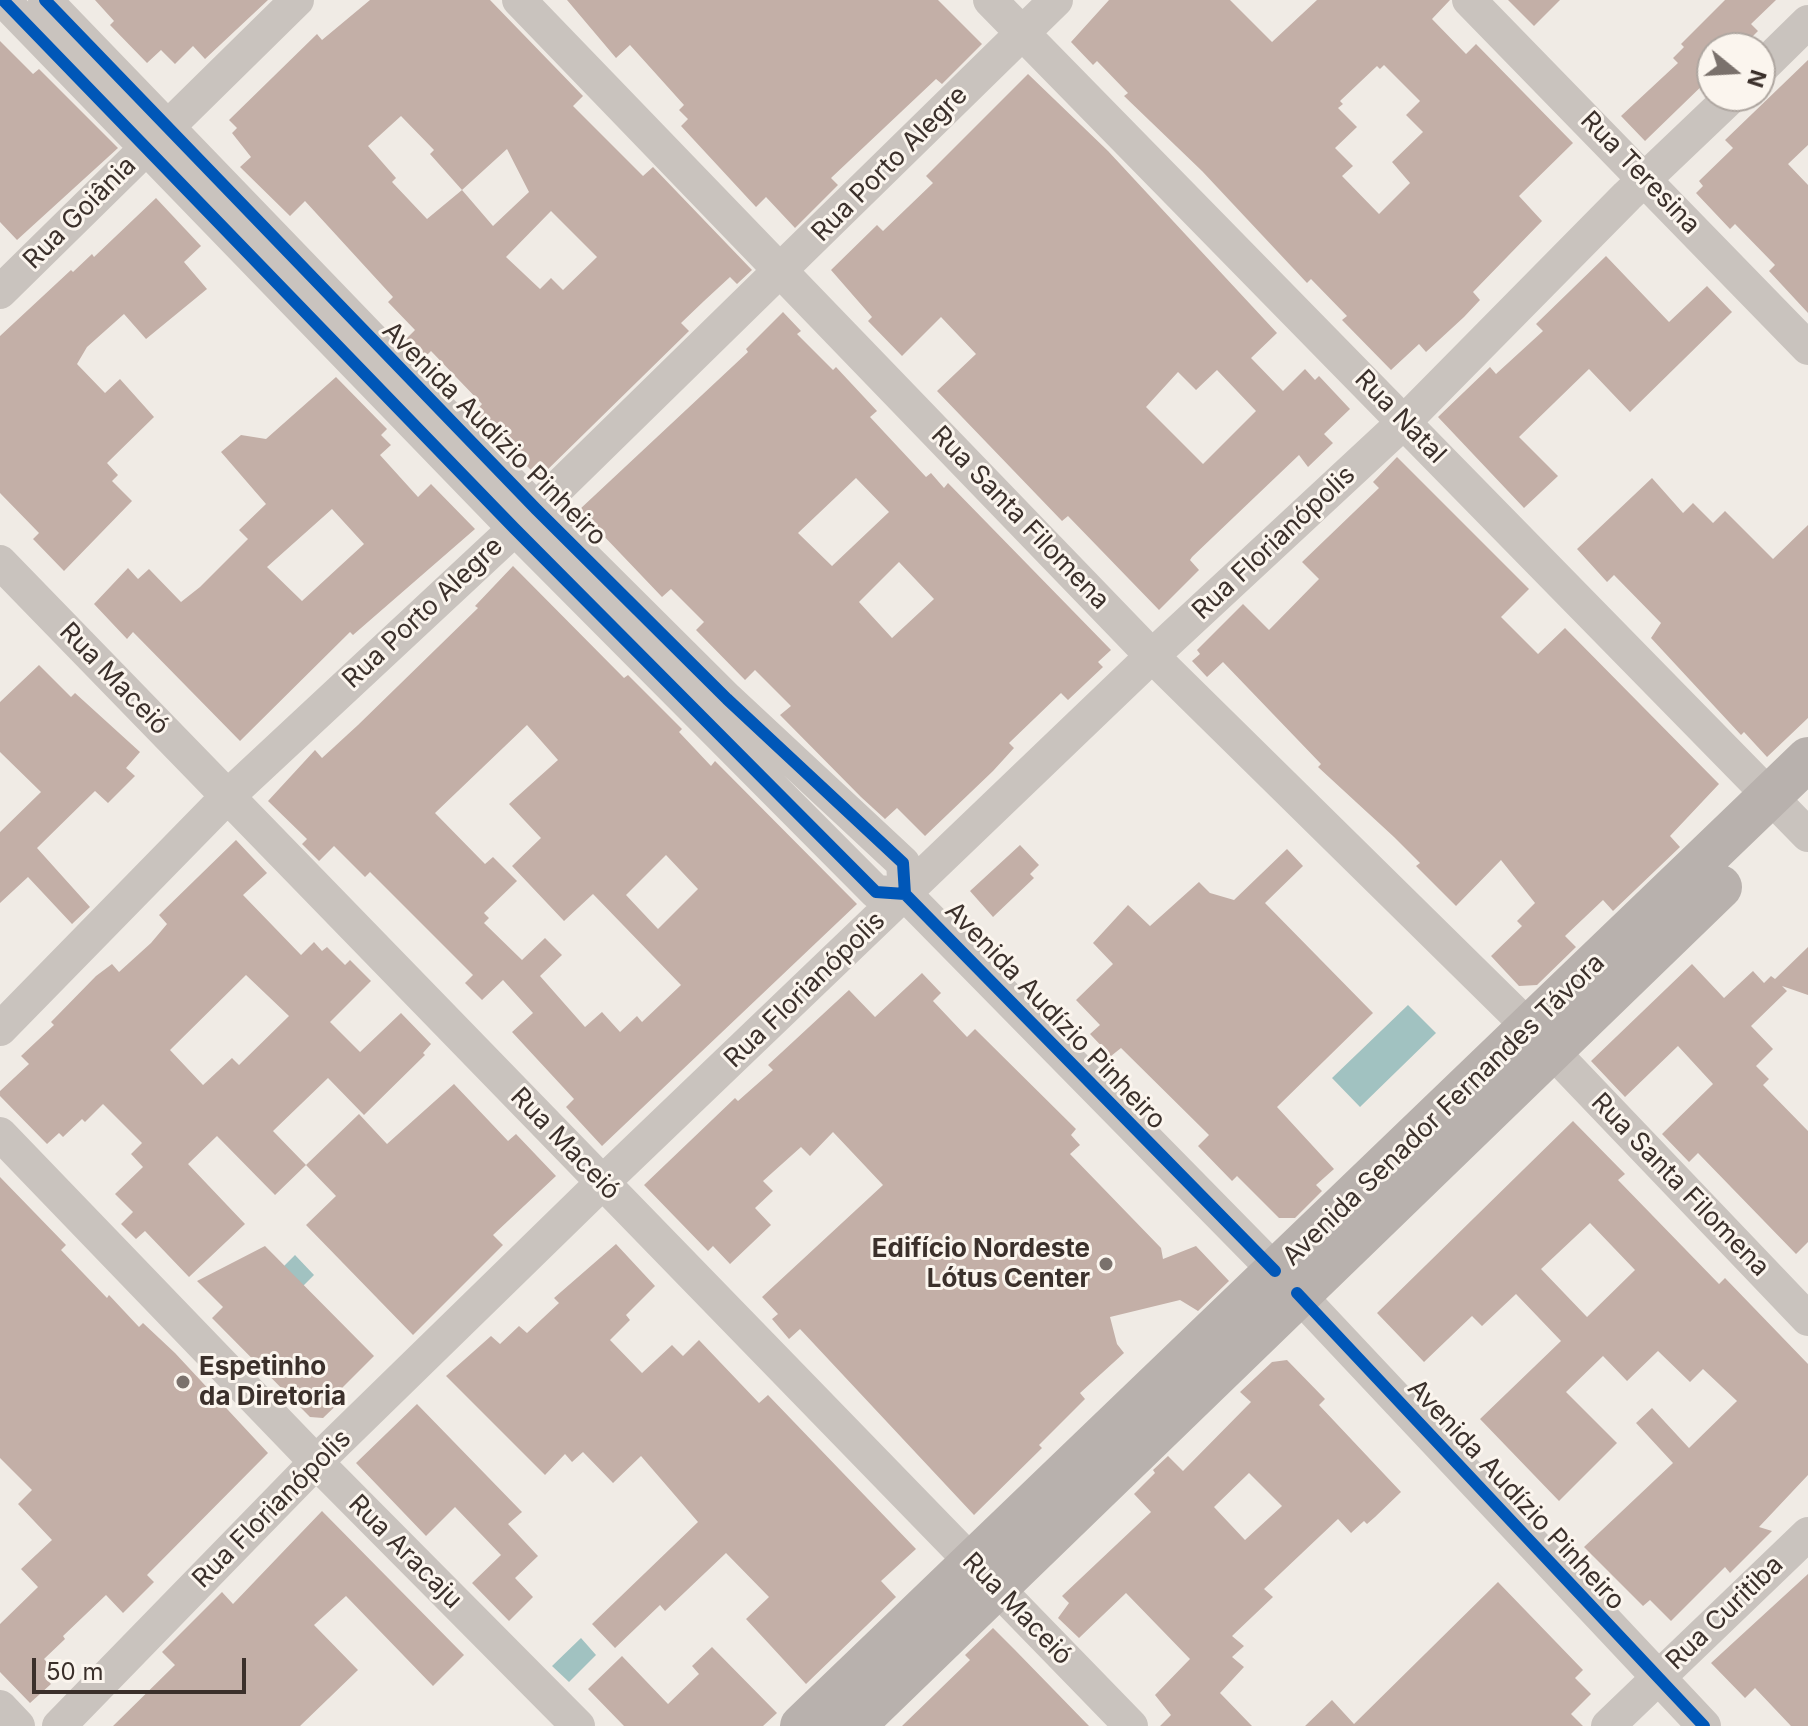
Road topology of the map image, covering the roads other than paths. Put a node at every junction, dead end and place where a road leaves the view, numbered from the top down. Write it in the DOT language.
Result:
graph roads {
  1 [pos="45,0"];
  2 [pos="297,0"];
  3 [pos="519,0"];
  4 [pos="990,0"];
  5 [pos="1056,0"];
  6 [pos="1469,0"];
  7 [pos="8,2"];
  8 [pos="1808,22"];
  9 [pos="1022,33"];
  10 [pos="1776,53"];
  11 [pos="1715,112"];
  12 [pos="156,138"];
  13 [pos="1647,178"];
  14 [pos="782,270"];
  15 [pos="0,292"];
  16 [pos="1808,348"];
  17 [pos="1405,421"];
  18 [pos="525,518"];
  19 [pos="0,562"];
  20 [pos="1152,656"];
  21 [pos="1808,759"];
  22 [pos="227,797"];
  23 [pos="1794,813"];
  24 [pos="905,894"];
  25 [pos="0,1029"];
  26 [pos="1541,1039"];
  27 [pos="0,1134"];
  28 [pos="602,1183"];
  29 [pos="1286,1282"];
  30 [pos="1808,1319"];
  31 [pos="316,1462"];
  32 [pos="1808,1534"];
  33 [pos="984,1574"];
  34 [pos="1658,1678"];
  35 [pos="0,1707"];
  36 [pos="18,1726"];
  37 [pos="59,1726"];
  38 [pos="578,1726"];
  39 [pos="802,1726"];
  40 [pos="853,1726"];
  41 [pos="1131,1726"];
  42 [pos="1608,1726"];
  43 [pos="1704,1726"];
  1 -- 12 [label="street, Avenida Audízio Pinheiro"];
  2 -- 12 [label="street, Rua Goiânia"];
  3 -- 14 [label="street, Rua Santa Filomena"];
  4 -- 9 [label="street, Rua Natal"];
  5 -- 9 [label="street, Rua Porto Alegre"];
  6 -- 13 [label="street, Rua Teresina"];
  7 -- 12 [label="street, Avenida Audízio Pinheiro"];
  8 -- 10 [label="street"];
  9 -- 14 [label="street, Rua Porto Alegre"];
  9 -- 17 [label="street, Rua Natal"];
  11 -- 13 [label="street, Rua Florianópolis"];
  12 -- 15 [label="street, Rua Goiânia"];
  12 -- 18 [label="street, Avenida Audízio Pinheiro"];
  13 -- 16 [label="street, Rua Teresina"];
  13 -- 17 [label="street, Rua Florianópolis"];
  14 -- 18 [label="street, Rua Porto Alegre"];
  14 -- 20 [label="street, Rua Santa Filomena"];
  17 -- 20 [label="street, Rua Florianópolis"];
  17 -- 23 [label="street, Rua Natal"];
  18 -- 22 [label="street, Rua Porto Alegre"];
  18 -- 24 [label="street, Avenida Audízio Pinheiro"];
  19 -- 22 [label="street, Rua Maceió"];
  20 -- 24 [label="street, Rua Florianópolis"];
  20 -- 26 [label="street, Rua Santa Filomena"];
  21 -- 23 [label="main road, Avenida Senador Fernandes Távora"];
  22 -- 25 [label="street, Rua Porto Alegre"];
  22 -- 28 [label="street, Rua Maceió"];
  23 -- 26 [label="main road, Avenida Senador Fernandes Távora"];
  24 -- 28 [label="street, Rua Florianópolis"];
  24 -- 29 [label="street, Avenida Audízio Pinheiro"];
  26 -- 29 [label="main road, Avenida Senador Fernandes Távora"];
  26 -- 30 [label="street, Rua Santa Filomena"];
  27 -- 31 [label="street, Rua Aracaju"];
  28 -- 31 [label="street, Rua Florianópolis"];
  28 -- 33 [label="street, Rua Maceió"];
  29 -- 33 [label="main road, Avenida Senador Fernandes Távora"];
  29 -- 34 [label="street, Avenida Audízio Pinheiro"];
  31 -- 37 [label="street, Rua Florianópolis"];
  31 -- 38 [label="street, Rua Aracaju"];
  32 -- 34 [label="street, Rua Curitiba"];
  33 -- 39 [label="main road, Avenida Senador Fernandes Távora"];
  33 -- 40 [label="main road, Avenida Senador Fernandes Távora"];
  33 -- 41 [label="street, Rua Maceió"];
  34 -- 42 [label="street, Rua Curitiba"];
  34 -- 43 [label="street, Avenida Audízio Pinheiro"];
  35 -- 36 [label="street"];
}
